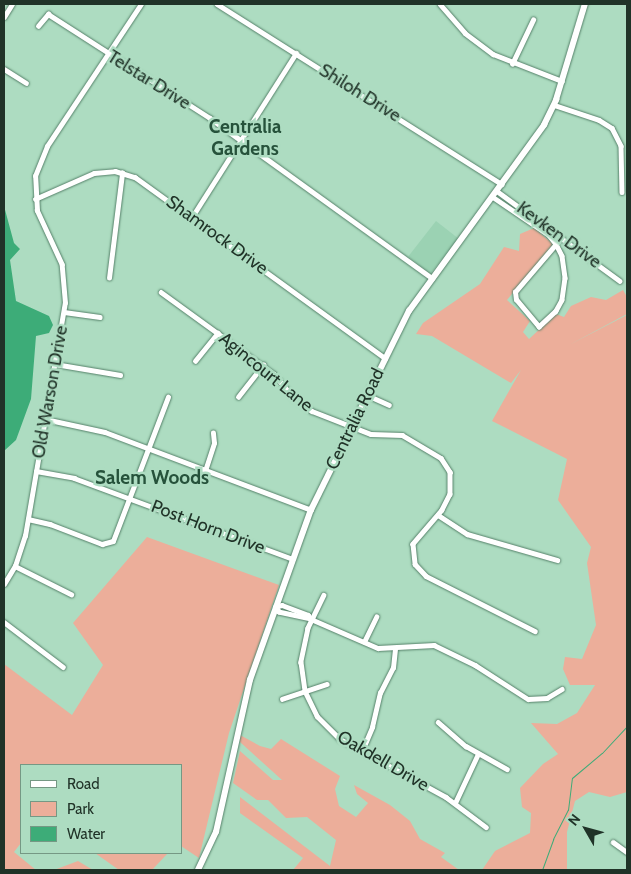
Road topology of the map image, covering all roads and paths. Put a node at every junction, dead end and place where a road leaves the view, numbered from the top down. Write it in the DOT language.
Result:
graph roads {
  1 [pos="12,4"];
  2 [pos="140,4"];
  3 [pos="217,4"];
  4 [pos="440,4"];
  5 [pos="585,4"];
  6 [pos="4,17"];
  7 [pos="533,20"];
  8 [pos="38,26"];
  9 [pos="296,53"];
  10 [pos="109,54"];
  11 [pos="512,64"];
  12 [pos="4,69"];
  13 [pos="562,81"];
  14 [pos="26,83"];
  15 [pos="554,105"];
  16 [pos="242,139"];
  17 [pos="122,172"];
  18 [pos="502,184"];
  19 [pos="497,191"];
  20 [pos="622,192"];
  21 [pos="493,197"];
  22 [pos="35,199"];
  23 [pos="192,217"];
  24 [pos="556,244"];
  25 [pos="109,278"];
  26 [pos="432,278"];
  27 [pos="620,281"];
  28 [pos="160,292"];
  29 [pos="64,312"];
  30 [pos="100,317"];
  31 [pos="218,333"];
  32 [pos="385,358"];
  33 [pos="195,361"];
  34 [pos="55,364"];
  35 [pos="263,366"];
  36 [pos="120,375"];
  37 [pos="367,395"];
  38 [pos="168,397"];
  39 [pos="238,397"];
  40 [pos="389,405"];
  41 [pos="45,420"];
  42 [pos="352,426"];
  43 [pos="213,433"];
  44 [pos="150,450"];
  45 [pos="36,471"];
  46 [pos="204,471"];
  47 [pos="131,498"];
  48 [pos="311,510"];
  49 [pos="438,514"];
  50 [pos="28,519"];
  51 [pos="293,559"];
  52 [pos="557,560"];
  53 [pos="15,566"];
  54 [pos="4,584"];
  55 [pos="71,594"];
  56 [pos="324,595"];
  57 [pos="275,607"];
  58 [pos="376,617"];
  59 [pos="311,620"];
  60 [pos="4,622"];
  61 [pos="535,631"];
  62 [pos="364,642"];
  63 [pos="395,649"];
  64 [pos="63,667"];
  65 [pos="327,684"];
  66 [pos="562,689"];
  67 [pos="305,692"];
  68 [pos="282,699"];
  69 [pos="438,722"];
  70 [pos="362,751"];
  71 [pos="478,754"];
  72 [pos="507,769"];
  73 [pos="456,803"];
  74 [pos="486,827"];
  75 [pos="613,842"];
  76 [pos="627,852"];
  77 [pos="198,870"];
  1 -- 6 [label="street"];
  2 -- 10 [label="street"];
  3 -- 9 [label="street, Shiloh Drive"];
  4 -- 11 [label="street"];
  5 -- 13 [label="main road, Centralia Road"];
  7 -- 11 [label="street"];
  8 -- 10 [label="street, Telstar Drive"];
  9 -- 16 [label="street"];
  9 -- 18 [label="street, Shiloh Drive"];
  10 -- 16 [label="street, Telstar Drive"];
  10 -- 22 [label="street"];
  11 -- 13 [label="street"];
  12 -- 14 [label="street"];
  13 -- 15 [label="main road, Centralia Road"];
  15 -- 18 [label="main road, Centralia Road"];
  15 -- 20 [label="street"];
  16 -- 23 [label="street"];
  16 -- 26 [label="street, Telstar Drive"];
  17 -- 22 [label="street, Shamrock Drive"];
  17 -- 23 [label="street, Shamrock Drive"];
  17 -- 25 [label="street"];
  18 -- 19 [label="main road, Centralia Road"];
  19 -- 21 [label="main road, Centralia Road"];
  19 -- 27 [label="street, Kevken Drive"];
  21 -- 24 [label="street"];
  21 -- 26 [label="main road, Centralia Road"];
  22 -- 29 [label="street, Old Warson Drive"];
  23 -- 32 [label="street, Shamrock Drive"];
  24 -- 24 [label="street"];
  26 -- 32 [label="main road, Centralia Road"];
  28 -- 31 [label="street, Agincourt Lane"];
  29 -- 30 [label="street"];
  29 -- 34 [label="street, Old Warson Drive"];
  31 -- 33 [label="street"];
  31 -- 35 [label="street, Agincourt Lane"];
  32 -- 37 [label="main road, Centralia Road"];
  34 -- 36 [label="street"];
  34 -- 41 [label="street, Old Warson Drive"];
  35 -- 39 [label="street"];
  35 -- 42 [label="street, Agincourt Lane"];
  37 -- 40 [label="street"];
  37 -- 42 [label="main road, Centralia Road"];
  38 -- 44 [label="street"];
  41 -- 44 [label="street"];
  41 -- 45 [label="street, Old Warson Drive"];
  42 -- 48 [label="main road, Centralia Road"];
  42 -- 49 [label="street, Agincourt Lane"];
  43 -- 46 [label="street"];
  44 -- 46 [label="street"];
  44 -- 47 [label="street"];
  45 -- 47 [label="street, Post Horn Drive"];
  45 -- 50 [label="street, Old Warson Drive"];
  46 -- 48 [label="street"];
  47 -- 50 [label="street"];
  47 -- 51 [label="street, Post Horn Drive"];
  48 -- 51 [label="main road, Centralia Road"];
  49 -- 52 [label="street"];
  49 -- 61 [label="street, Agincourt Lane"];
  50 -- 53 [label="street, Old Warson Drive"];
  51 -- 57 [label="main road, Centralia Road"];
  53 -- 54 [label="street, Old Warson Drive"];
  53 -- 55 [label="street"];
  56 -- 59 [label="street, Oakdell Drive"];
  57 -- 59 [label="street"];
  57 -- 77 [label="main road, Centralia Road"];
  58 -- 62 [label="street"];
  59 -- 62 [label="street"];
  59 -- 67 [label="street, Oakdell Drive"];
  60 -- 64 [label="street"];
  62 -- 63 [label="street"];
  63 -- 66 [label="street"];
  63 -- 70 [label="street"];
  65 -- 67 [label="street"];
  67 -- 68 [label="street"];
  67 -- 70 [label="street, Oakdell Drive"];
  69 -- 71 [label="street"];
  70 -- 73 [label="street, Oakdell Drive"];
  71 -- 72 [label="street"];
  71 -- 73 [label="street"];
  73 -- 74 [label="street, Oakdell Drive"];
  75 -- 76 [label="street"];
}
